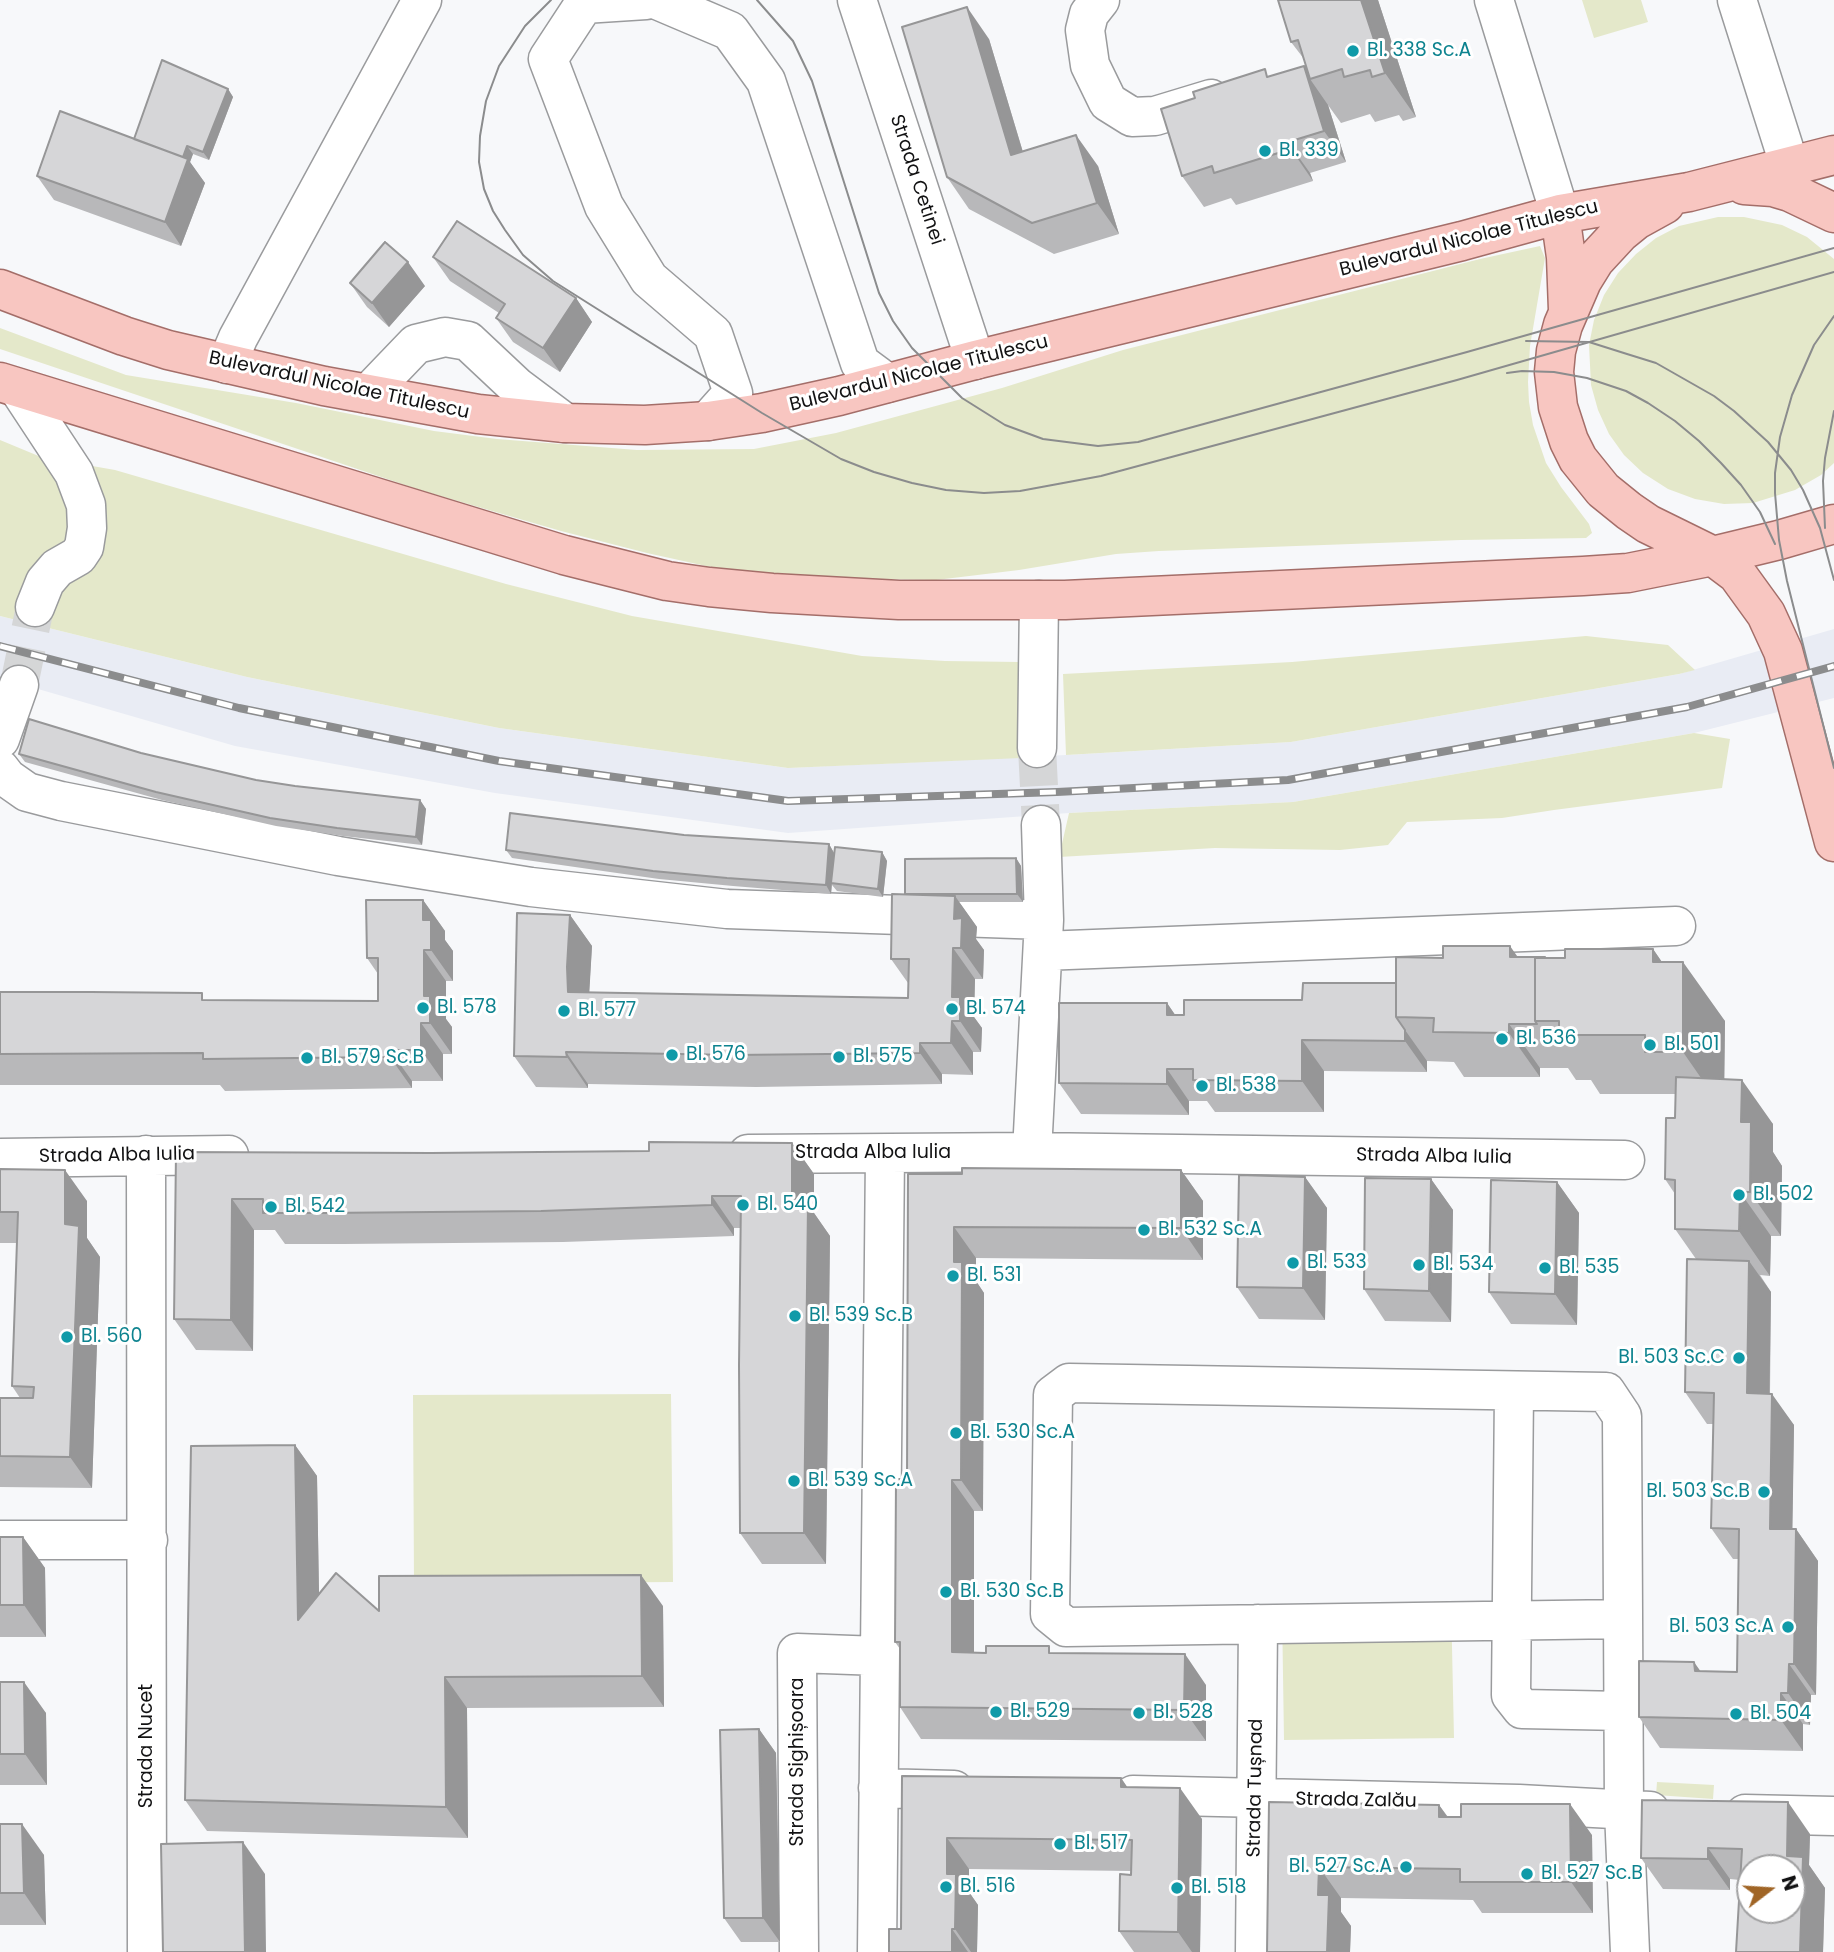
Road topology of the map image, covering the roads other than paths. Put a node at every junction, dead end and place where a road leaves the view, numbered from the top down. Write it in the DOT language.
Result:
graph roads {
  1 [pos="646,0"];
  2 [pos="657,0"];
  3 [pos="857,0"];
  4 [pos="1100,0"];
  5 [pos="1494,0"];
  6 [pos="1737,0"];
  7 [pos="420,1"];
  8 [pos="1248,89"];
  9 [pos="1834,155"];
  10 [pos="1790,167"];
  11 [pos="1704,188"];
  12 [pos="1834,213"];
  13 [pos="1560,214"];
  14 [pos="0,289"];
  15 [pos="1568,315"];
  16 [pos="975,360"];
  17 [pos="227,364"];
  18 [pos="887,383"];
  19 [pos="9,385"];
  20 [pos="368,394"];
  21 [pos="708,421"];
  22 [pos="565,422"];
  23 [pos="1834,524"];
  24 [pos="1713,556"];
  25 [pos="1040,600"];
  26 [pos="35,607"];
  27 [pos="19,685"];
  28 [pos="0,739"];
  29 [pos="1037,748"];
  30 [pos="0,769"];
  31 [pos="1041,825"];
  32 [pos="1834,842"];
  33 [pos="1676,926"];
  34 [pos="1043,935"];
  35 [pos="1032,1152"];
  36 [pos="718,1154"];
  37 [pos="885,1154"];
  38 [pos="258,1155"];
  39 [pos="146,1156"];
  40 [pos="0,1158"];
  41 [pos="1625,1160"];
  42 [pos="1514,1391"];
  43 [pos="0,1540"];
  44 [pos="148,1540"];
  45 [pos="1623,1619"];
  46 [pos="1512,1620"];
  47 [pos="1258,1624"];
  48 [pos="879,1656"];
  49 [pos="1623,1711"];
  50 [pos="878,1788"];
  51 [pos="990,1791"];
  52 [pos="1102,1794"];
  53 [pos="1256,1798"];
  54 [pos="1624,1811"];
  55 [pos="1834,1816"];
  56 [pos="147,1952"];
  57 [pos="799,1952"];
  58 [pos="877,1952"];
  59 [pos="1255,1952"];
  60 [pos="1630,1952"];
  1 -- 21 [label="street"];
  2 -- 18 [label="street"];
  3 -- 16 [label="street, Strada Cetinei"];
  4 -- 8 [label="street"];
  5 -- 13 [label="street"];
  6 -- 10 [label="street"];
  7 -- 17 [label="street"];
  9 -- 10 [label="main road, Bulevardul Nicolae Titulescu"];
  10 -- 11 [label="main road, Bulevardul Nicolae Titulescu"];
  10 -- 12 [label="main road"];
  11 -- 12 [label="main road"];
  11 -- 13 [label="main road, Bulevardul Nicolae Titulescu"];
  11 -- 15 [label="main road"];
  13 -- 15 [label="main road"];
  13 -- 16 [label="main road, Bulevardul Nicolae Titulescu"];
  14 -- 17 [label="main road, Bulevardul Nicolae Titulescu"];
  15 -- 24 [label="main road"];
  16 -- 18 [label="main road, Bulevardul Nicolae Titulescu"];
  17 -- 20 [label="main road, Bulevardul Nicolae Titulescu"];
  18 -- 21 [label="main road, Bulevardul Nicolae Titulescu"];
  19 -- 25 [label="main road"];
  19 -- 26 [label="street"];
  20 -- 22 [label="main road, Bulevardul Nicolae Titulescu"];
  20 -- 22 [label="street"];
  21 -- 22 [label="main road, Bulevardul Nicolae Titulescu"];
  23 -- 24 [label="main road"];
  24 -- 25 [label="main road"];
  24 -- 32 [label="main road"];
  25 -- 29 [label="street"];
  27 -- 28 [label="street"];
  30 -- 34 [label="street"];
  31 -- 34 [label="street"];
  33 -- 34 [label="street"];
  34 -- 35 [label="street"];
  35 -- 37 [label="street, Strada Alba Iulia"];
  35 -- 41 [label="street, Strada Alba Iulia"];
  36 -- 37 [label="street, Strada Alba Iulia"];
  37 -- 48 [label="street"];
  38 -- 39 [label="street, Strada Alba Iulia"];
  39 -- 40 [label="street, Strada Alba Iulia"];
  39 -- 44 [label="street, Strada Nucet"];
  42 -- 45 [label="street"];
  42 -- 46 [label="street"];
  42 -- 47 [label="street"];
  43 -- 44 [label="street"];
  44 -- 56 [label="street, Strada Nucet"];
  45 -- 46 [label="street"];
  45 -- 49 [label="street"];
  46 -- 47 [label="street"];
  46 -- 49 [label="street"];
  47 -- 53 [label="street, Strada Tușnad"];
  48 -- 50 [label="street"];
  48 -- 57 [label="street, Strada Sighișoara"];
  49 -- 54 [label="street"];
  50 -- 51 [label="street"];
  50 -- 58 [label="street"];
  52 -- 53 [label="street, Strada Zalău"];
  53 -- 54 [label="street, Strada Zalău"];
  53 -- 59 [label="street, Strada Tușnad"];
  54 -- 55 [label="street, Strada Zalău"];
  54 -- 60 [label="street"];
}
